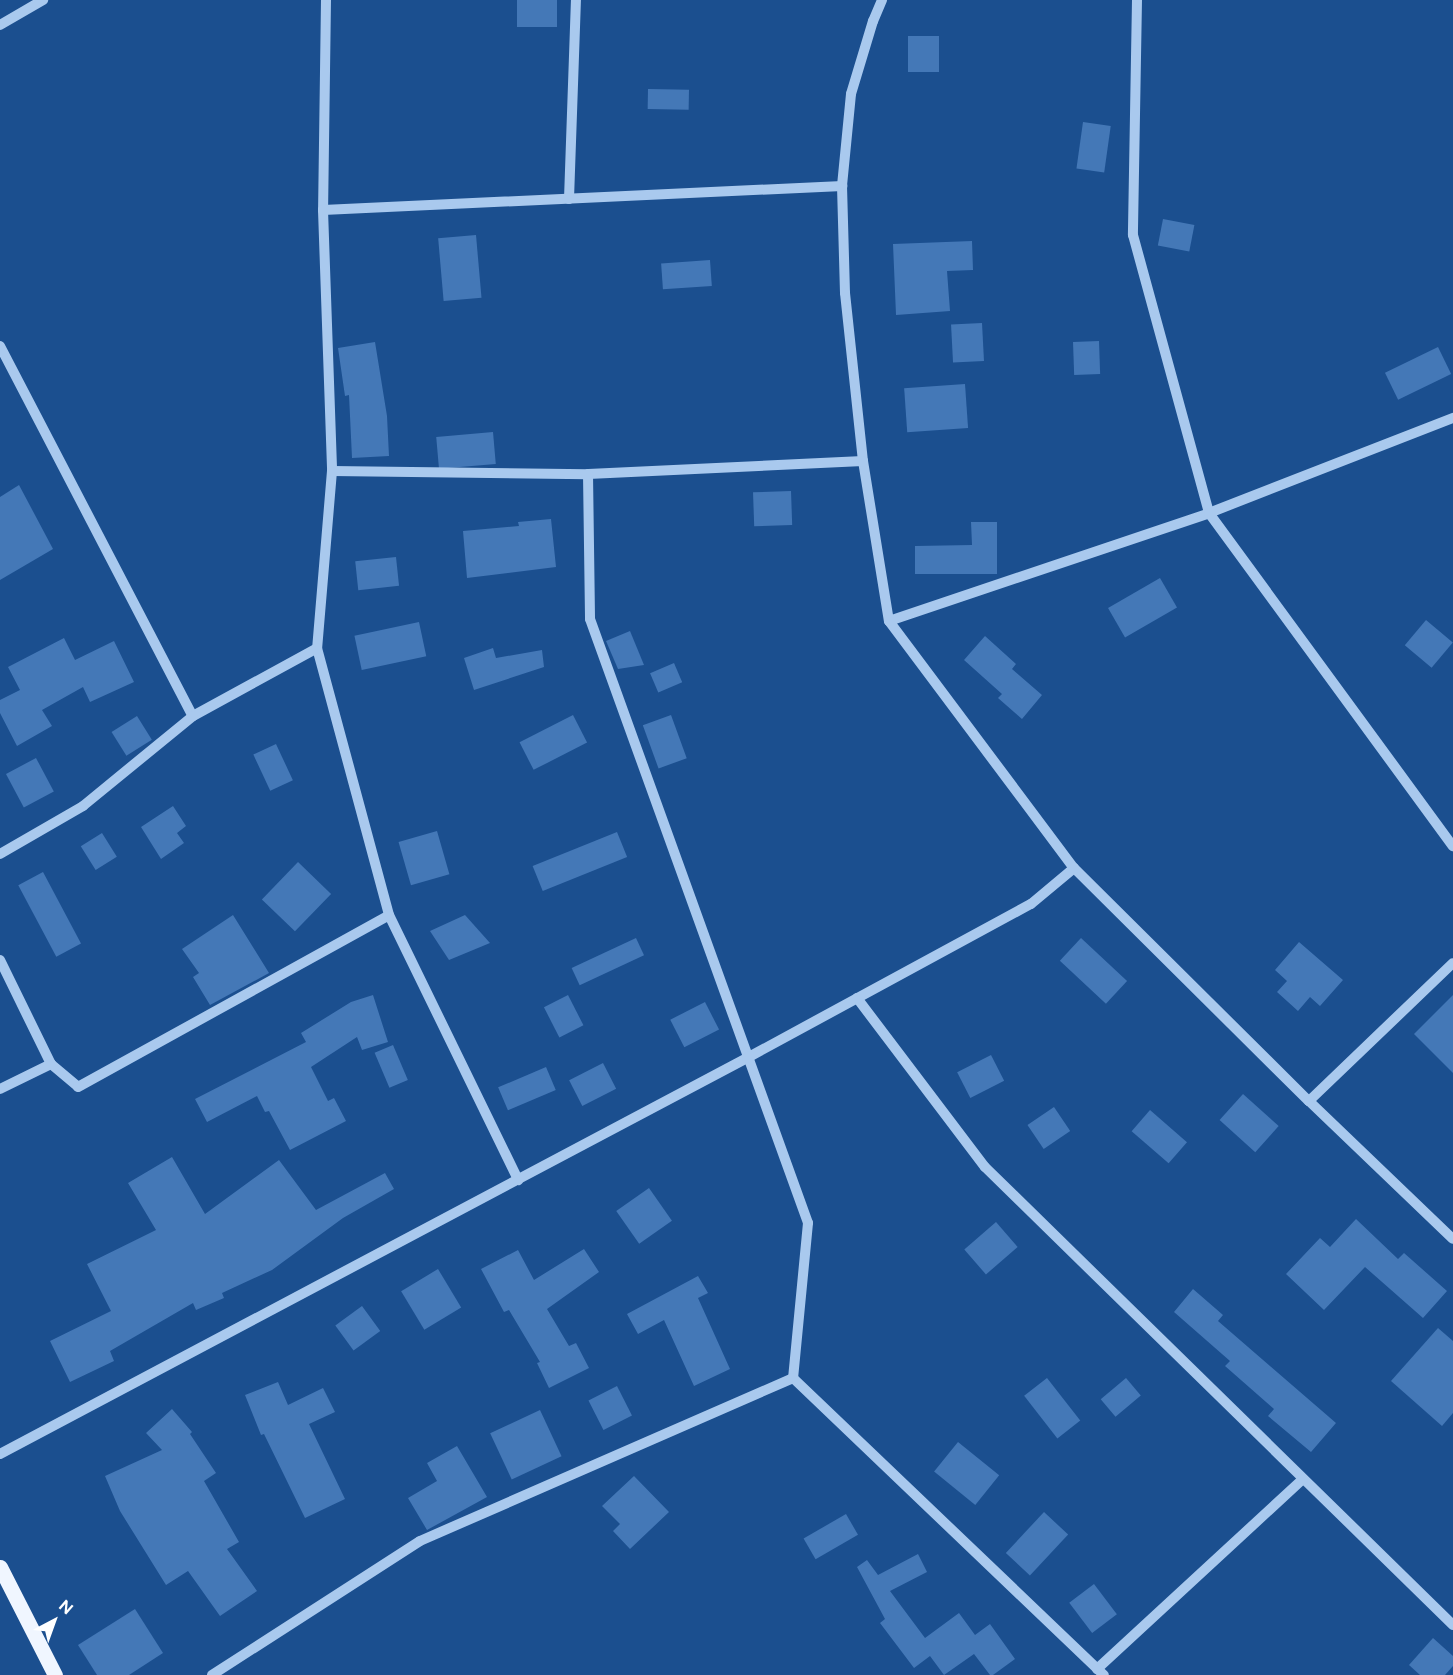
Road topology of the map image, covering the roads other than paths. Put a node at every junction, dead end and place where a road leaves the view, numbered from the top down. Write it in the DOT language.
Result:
graph roads {
  1 [pos="43,0"];
  2 [pos="326,0"];
  3 [pos="576,0"];
  4 [pos="882,0"];
  5 [pos="1137,0"];
  6 [pos="0,25"];
  7 [pos="842,186"];
  8 [pos="569,199"];
  9 [pos="323,210"];
  10 [pos="0,345"];
  11 [pos="1453,418"];
  12 [pos="863,461"];
  13 [pos="332,471"];
  14 [pos="588,474"];
  15 [pos="1209,513"];
  16 [pos="889,621"];
  17 [pos="316,648"];
  18 [pos="193,716"];
  19 [pos="1453,846"];
  20 [pos="0,854"];
  21 [pos="1074,868"];
  22 [pos="389,915"];
  23 [pos="0,960"];
  24 [pos="1453,963"];
  25 [pos="857,998"];
  26 [pos="747,1058"];
  27 [pos="51,1064"];
  28 [pos="0,1089"];
  29 [pos="1309,1101"];
  30 [pos="518,1179"];
  31 [pos="1453,1239"];
  32 [pos="793,1378"];
  33 [pos="0,1454"];
  34 [pos="1303,1479"];
  35 [pos="0,1567"];
  36 [pos="1453,1625"];
  37 [pos="1100,1672"];
  38 [pos="55,1675"];
  39 [pos="212,1675"];
  1 -- 6 [label="street"];
  2 -- 9 [label="street"];
  3 -- 8 [label="street"];
  4 -- 7 [label="street"];
  5 -- 15 [label="street"];
  7 -- 8 [label="street"];
  7 -- 12 [label="street"];
  8 -- 9 [label="street"];
  9 -- 13 [label="street"];
  10 -- 18 [label="street"];
  11 -- 15 [label="street"];
  12 -- 14 [label="street"];
  12 -- 16 [label="street"];
  13 -- 14 [label="street"];
  13 -- 17 [label="street"];
  14 -- 26 [label="street"];
  15 -- 16 [label="street"];
  15 -- 19 [label="street"];
  16 -- 21 [label="street"];
  17 -- 18 [label="street"];
  17 -- 22 [label="street"];
  18 -- 20 [label="street"];
  21 -- 25 [label="street"];
  21 -- 29 [label="street"];
  22 -- 27 [label="street"];
  22 -- 30 [label="street"];
  23 -- 27 [label="street"];
  24 -- 29 [label="street"];
  25 -- 26 [label="street"];
  25 -- 34 [label="street"];
  26 -- 30 [label="street"];
  26 -- 32 [label="street"];
  27 -- 28 [label="street"];
  29 -- 31 [label="street"];
  30 -- 33 [label="street"];
  32 -- 37 [label="street"];
  32 -- 39 [label="street"];
  34 -- 36 [label="street"];
  34 -- 37 [label="street"];
  35 -- 38 [label="main road"];
}
